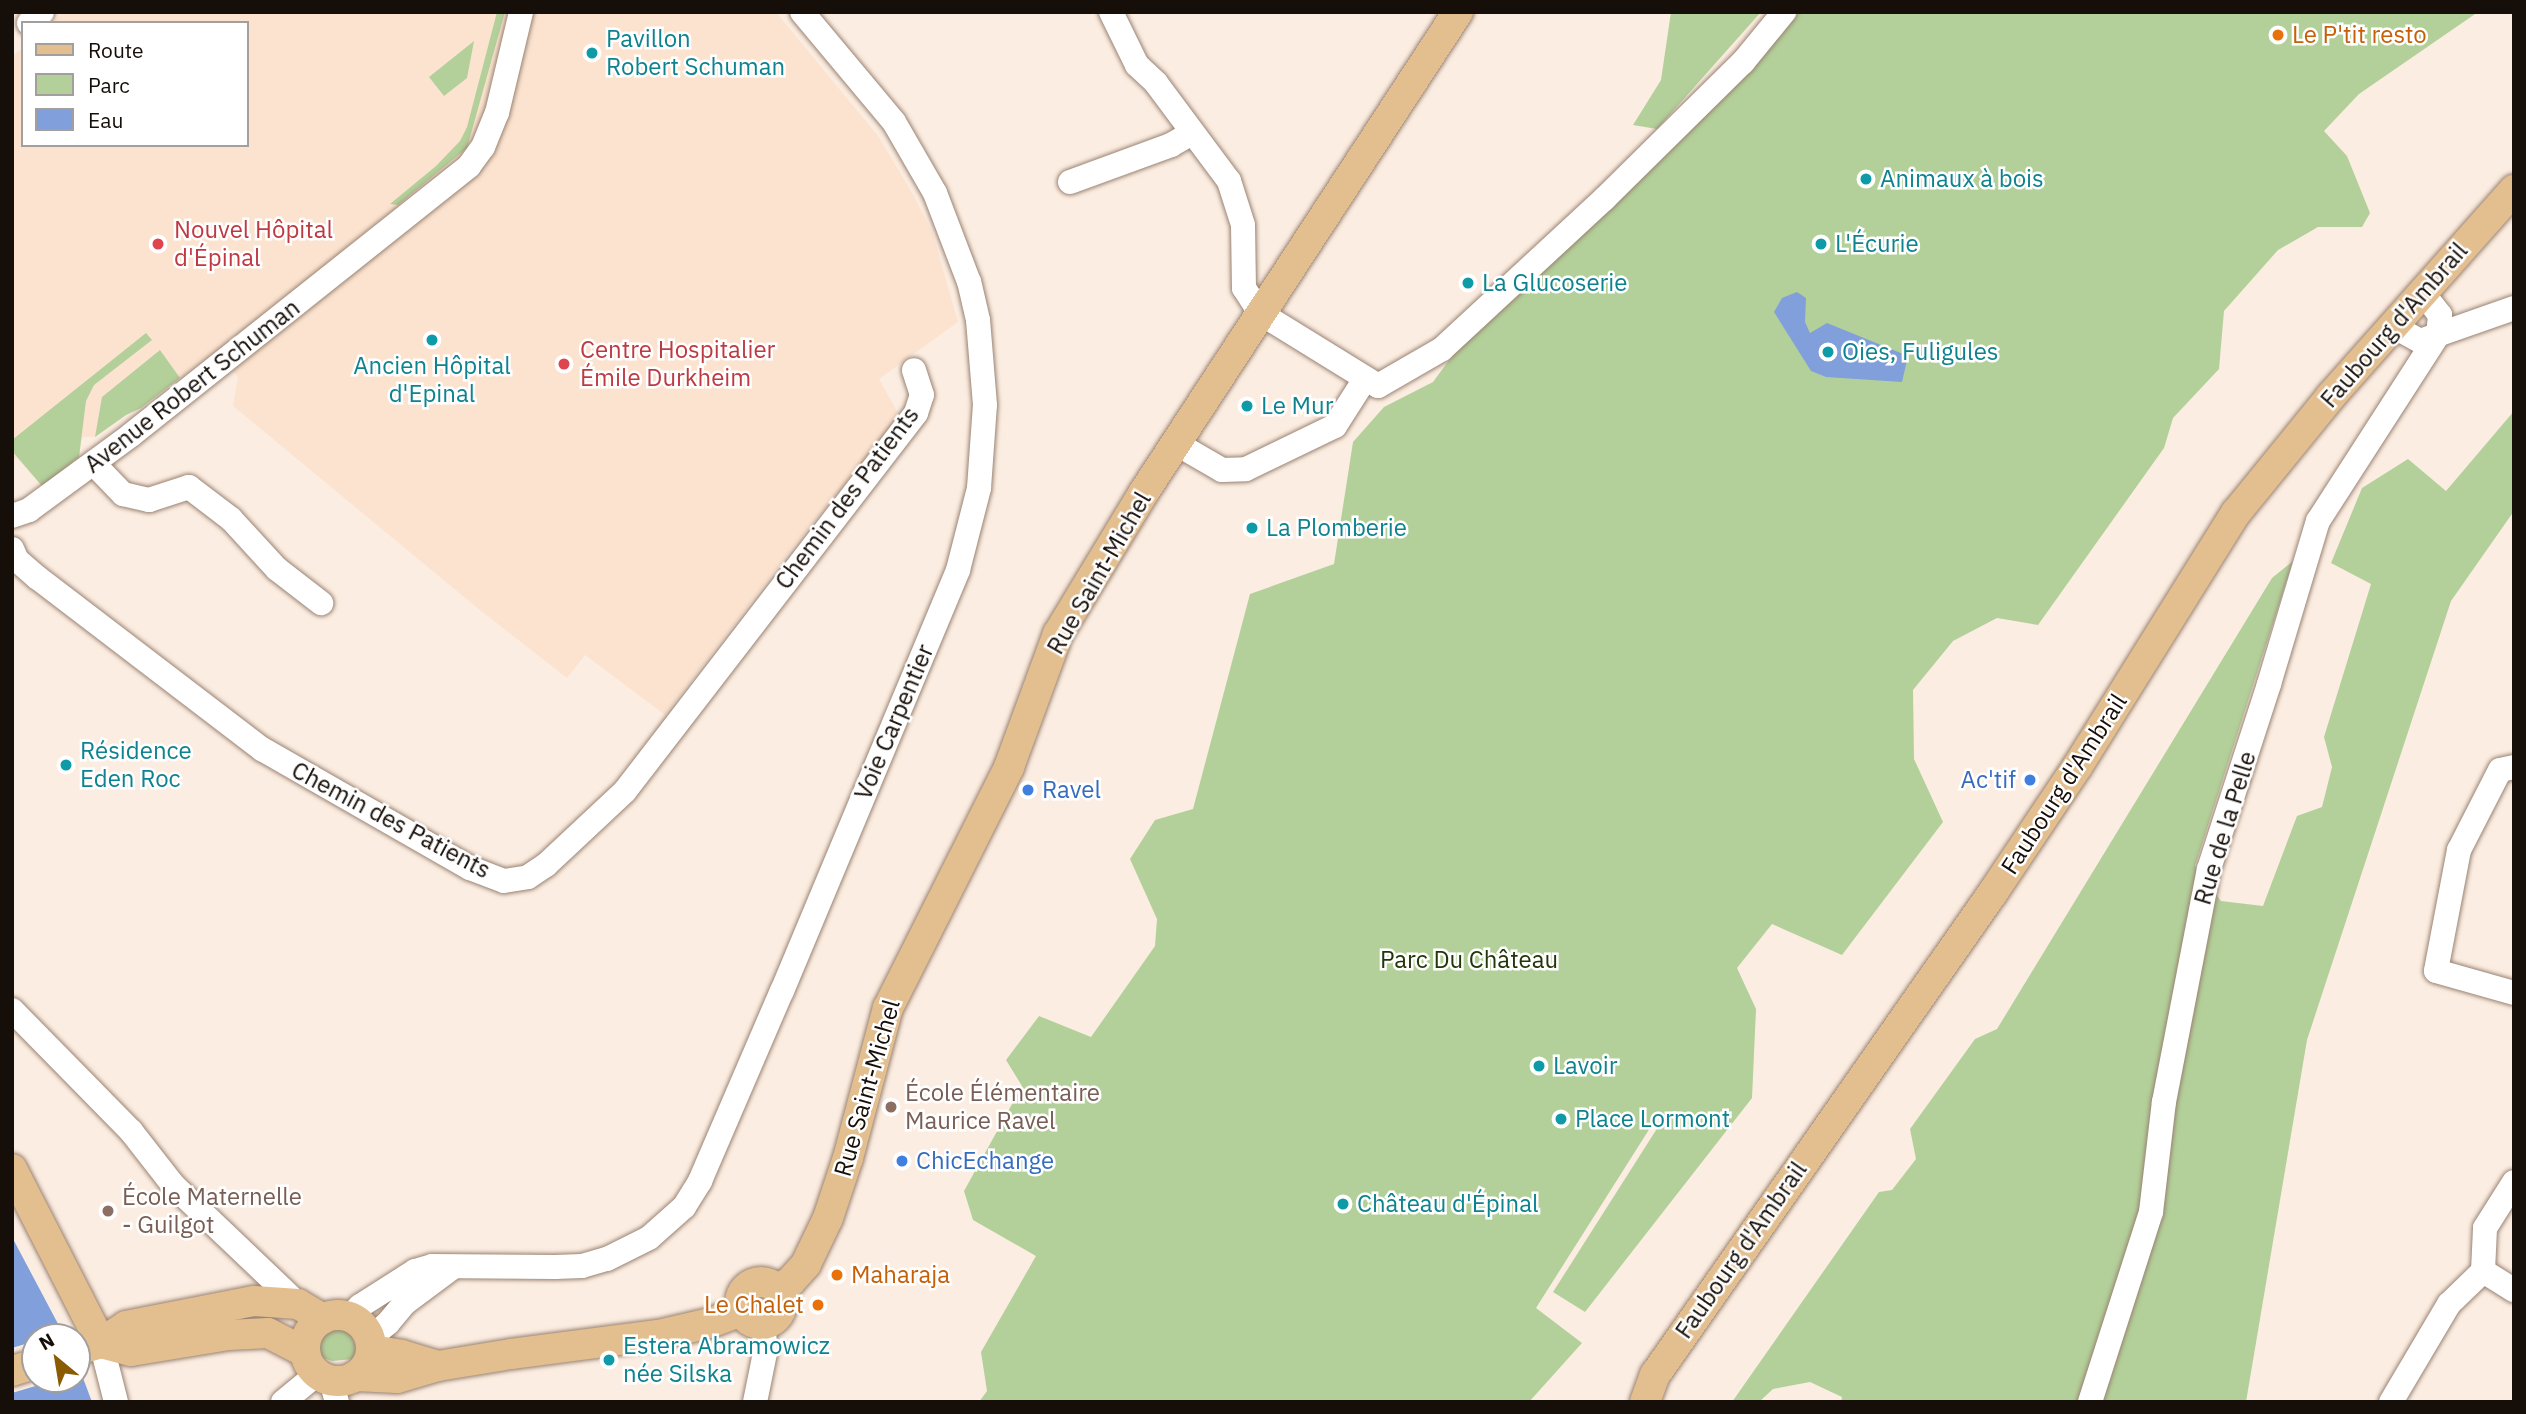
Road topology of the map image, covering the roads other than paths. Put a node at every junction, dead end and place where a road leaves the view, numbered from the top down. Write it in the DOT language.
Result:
graph roads {
  1 [pos="522,12"];
  2 [pos="802,12"];
  3 [pos="1111,12"];
  4 [pos="1458,12"];
  5 [pos="1784,12"];
  6 [pos="1192,133"];
  7 [pos="1070,182"];
  8 [pos="2514,190"];
  9 [pos="2514,308"];
  10 [pos="1260,313"];
  11 [pos="2440,317"];
  12 [pos="2393,326"];
  13 [pos="914,370"];
  14 [pos="1364,379"];
  15 [pos="1177,444"];
  16 [pos="94,464"];
  17 [pos="12,516"];
  18 [pos="12,549"];
  19 [pos="321,603"];
  20 [pos="2514,767"];
  21 [pos="2514,993"];
  22 [pos="12,1010"];
  23 [pos="12,1168"];
  24 [pos="2514,1182"];
  25 [pos="452,1268"];
  26 [pos="2483,1270"];
  27 [pos="2514,1290"];
  28 [pos="323,1313"];
  29 [pos="753,1318"];
  30 [pos="79,1323"];
  31 [pos="370,1344"];
  32 [pos="91,1345"];
  33 [pos="91,1346"];
  34 [pos="91,1350"];
  35 [pos="438,1366"];
  36 [pos="330,1380"];
  37 [pos="284,1401"];
  38 [pos="116,1402"];
  39 [pos="755,1402"];
  40 [pos="1645,1402"];
  41 [pos="2090,1402"];
  42 [pos="2391,1402"];
  1 -- 16 [label="street, Avenue Robert Schuman"];
  2 -- 25 [label="street, Voie Carpentier"];
  3 -- 6 [label="street"];
  4 -- 10 [label="main road, Rue Saint-Michel"];
  5 -- 14 [label="street"];
  6 -- 7 [label="street"];
  6 -- 10 [label="street"];
  8 -- 11 [label="main road, Faubourg d'Ambrail"];
  9 -- 11 [label="street"];
  10 -- 14 [label="street"];
  10 -- 15 [label="main road, Rue Saint-Michel"];
  11 -- 12 [label="main road, Faubourg d'Ambrail"];
  11 -- 12 [label="street"];
  11 -- 41 [label="street, Rue de la Pelle"];
  12 -- 40 [label="main road, Faubourg d'Ambrail"];
  13 -- 18 [label="street, Chemin des Patients"];
  14 -- 15 [label="street"];
  15 -- 29 [label="main road, Rue Saint-Michel"];
  16 -- 17 [label="street, Avenue Robert Schuman"];
  16 -- 19 [label="street"];
  20 -- 21 [label="street"];
  22 -- 28 [label="street"];
  23 -- 30 [label="main road"];
  24 -- 26 [label="street"];
  25 -- 28 [label="street, Voie Carpentier"];
  25 -- 31 [label="street"];
  26 -- 27 [label="street"];
  26 -- 42 [label="street"];
  28 -- 31 [label="main road"];
  28 -- 32 [label="main road"];
  28 -- 36 [label="main road"];
  29 -- 35 [label="main road"];
  29 -- 39 [label="street"];
  31 -- 35 [label="main road"];
  31 -- 36 [label="main road"];
  33 -- 36 [label="main road"];
  34 -- 38 [label="street"];
  35 -- 36 [label="main road"];
  36 -- 37 [label="street"];
}
